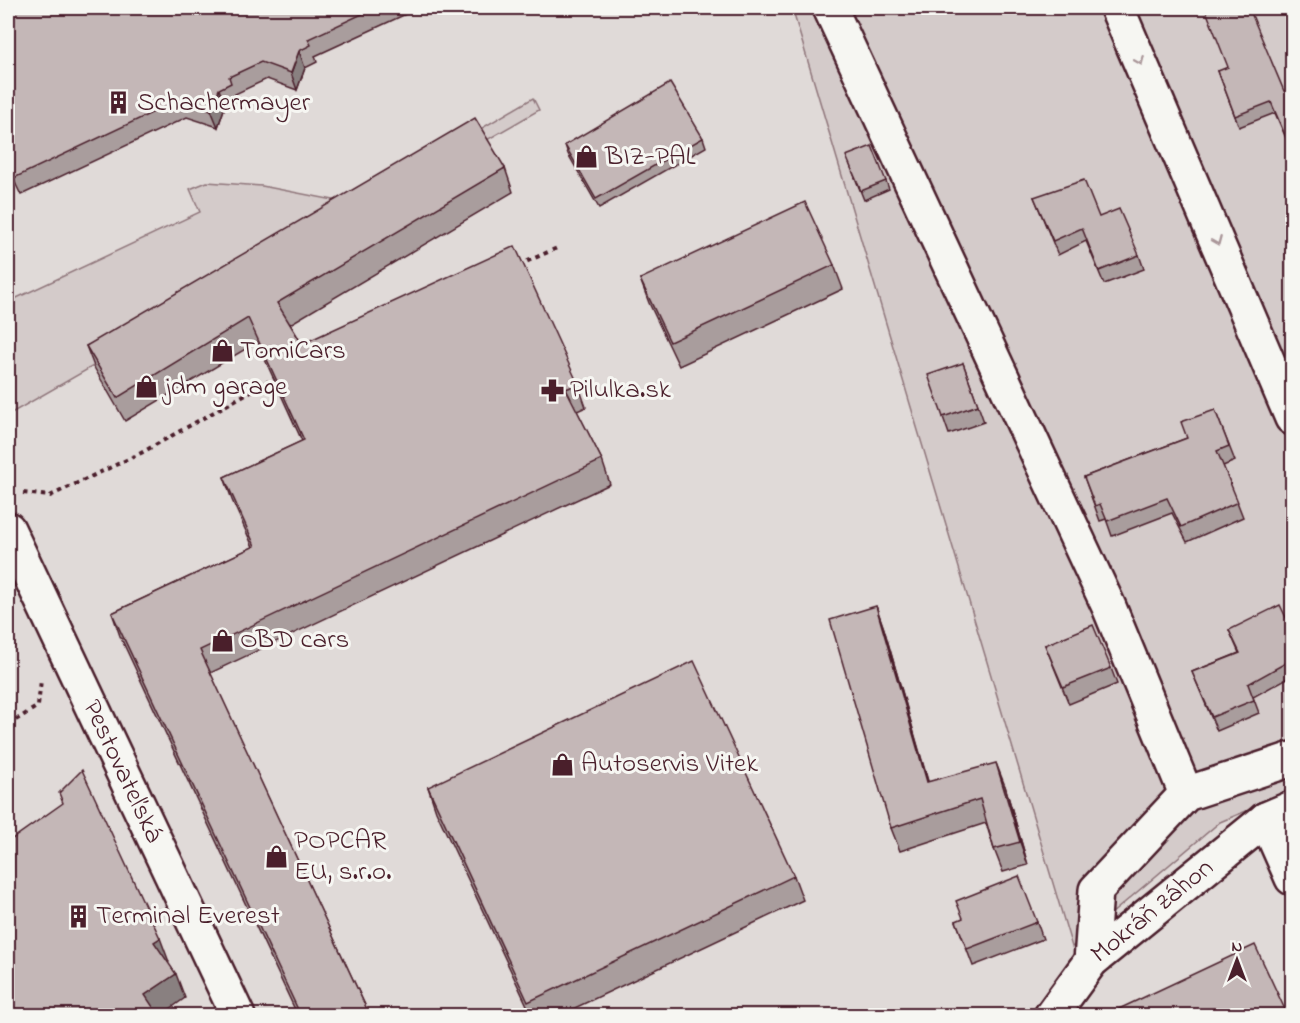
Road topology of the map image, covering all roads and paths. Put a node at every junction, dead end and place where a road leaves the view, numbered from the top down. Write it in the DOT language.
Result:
graph roads {
  1 [pos="831,8"];
  2 [pos="1118,8"];
  3 [pos="557,248"];
  4 [pos="513,267"];
  5 [pos="286,372"];
  6 [pos="1293,418"];
  7 [pos="23,493"];
  8 [pos="8,529"];
  9 [pos="42,676"];
  10 [pos="8,725"];
  11 [pos="1293,759"];
  12 [pos="1186,794"];
  13 [pos="1279,813"];
  14 [pos="1293,878"];
  15 [pos="1092,945"];
  16 [pos="1293,1010"];
  17 [pos="238,1016"];
  18 [pos="1051,1016"];
  19 [pos="1291,1016"];
  1 -- 12 [label="street"];
  2 -- 6 [label="street, one-way"];
  3 -- 4 [label="path"];
  5 -- 7 [label="path"];
  8 -- 17 [label="street, Pestovateľská"];
  9 -- 10 [label="path"];
  11 -- 12 [label="street"];
  12 -- 15 [label="street"];
  13 -- 14 [label="street, Mokráň záhon"];
  13 -- 15 [label="street, Mokráň záhon"];
  15 -- 18 [label="street, Mokráň záhon"];
  16 -- 19 [label="path"];
}
